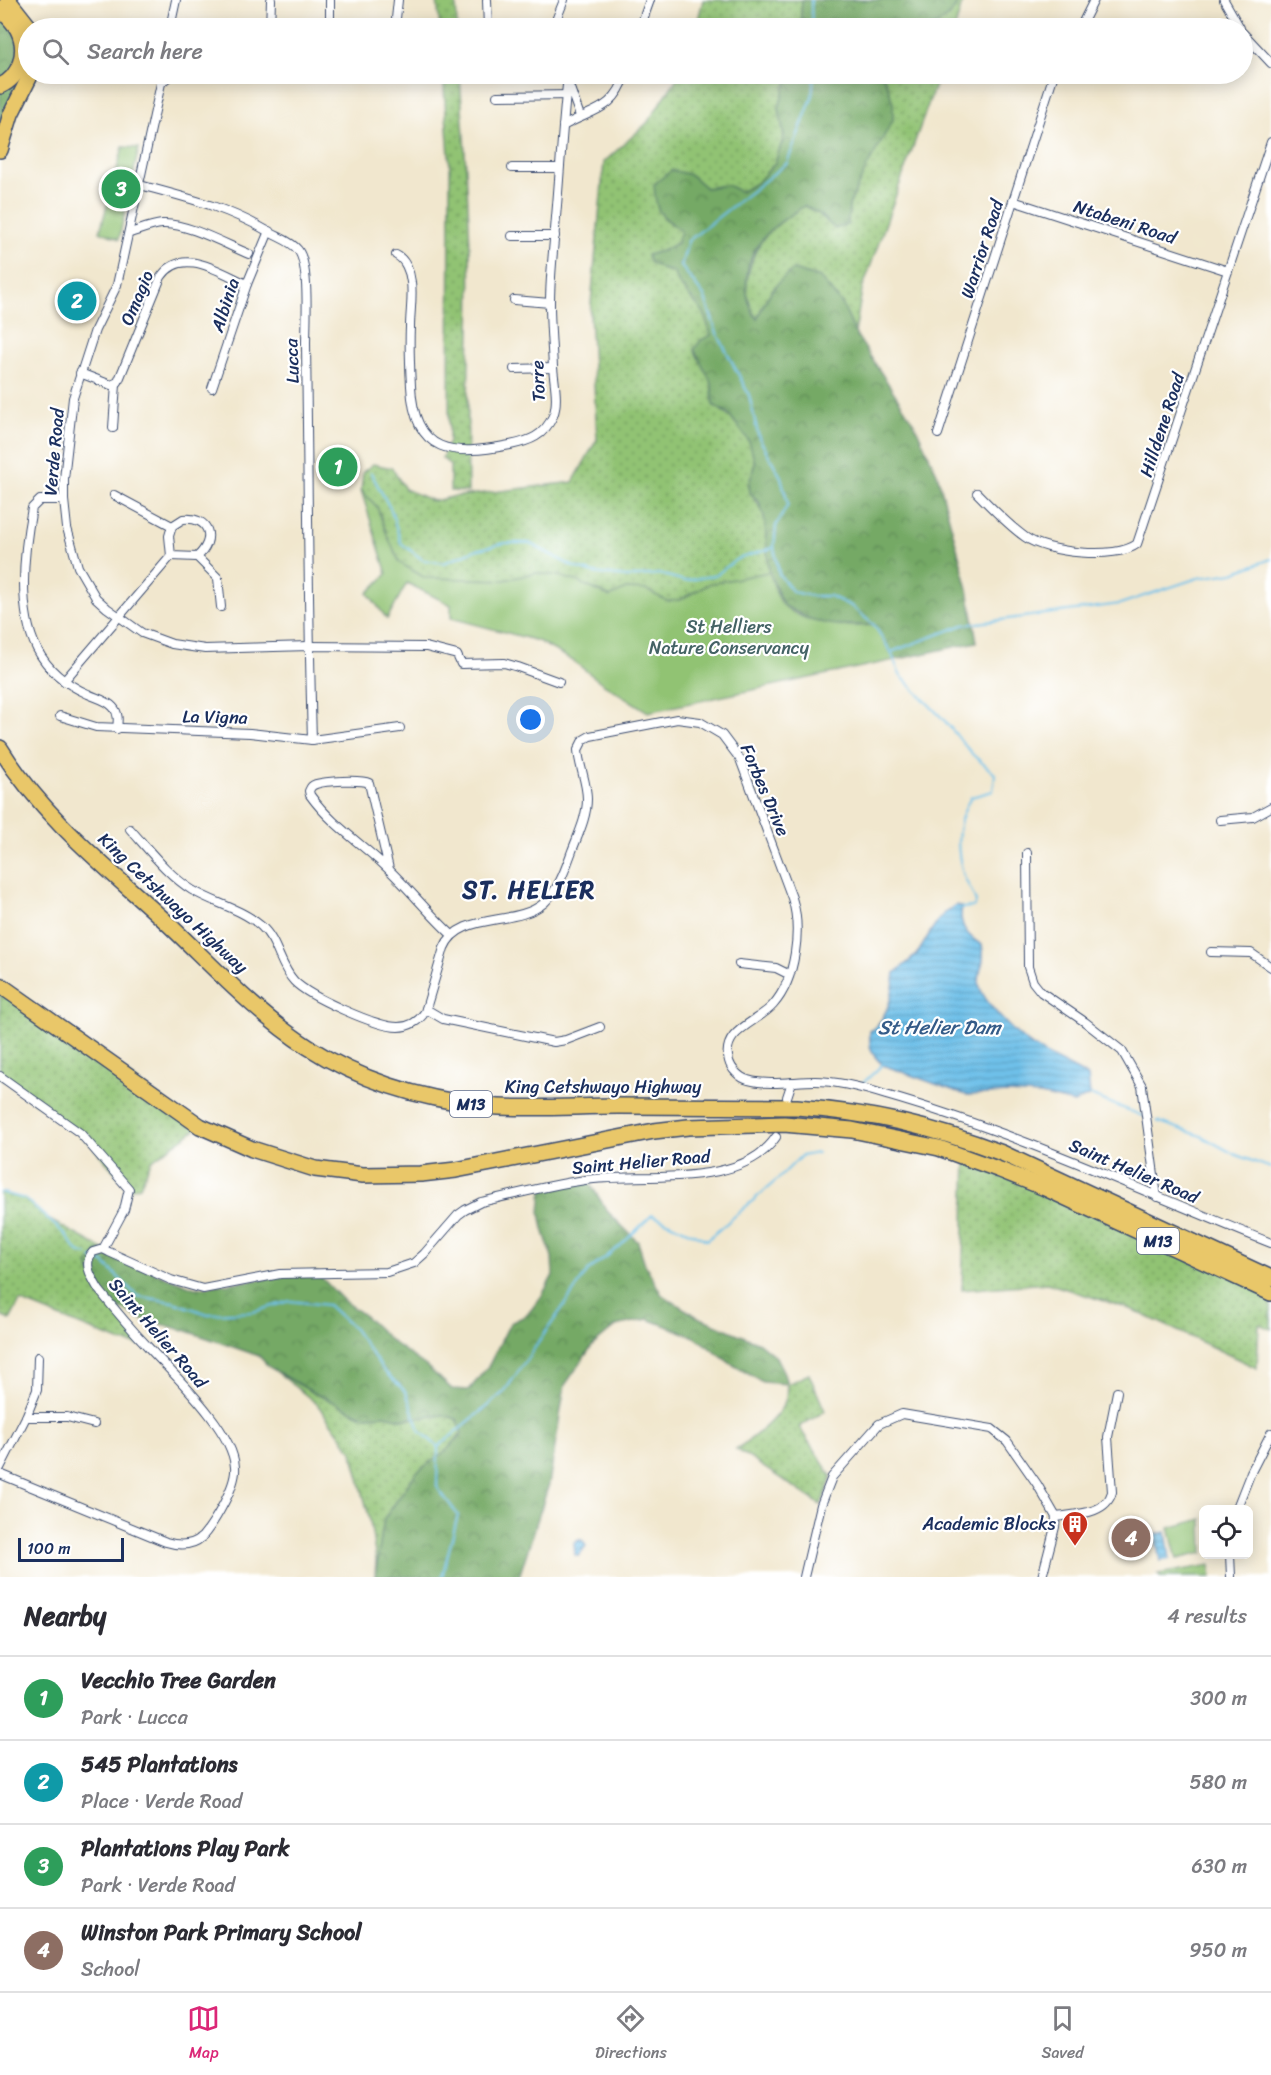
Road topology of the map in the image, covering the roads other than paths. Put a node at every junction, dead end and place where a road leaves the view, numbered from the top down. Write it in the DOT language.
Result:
graph roads {
  1 [pos="176,0"];
  2 [pos="271,0"];
  3 [pos="330,0"];
  4 [pos="398,0"];
  5 [pos="487,0"];
  6 [pos="564,0"];
  7 [pos="650,0"];
  8 [pos="1094,0"];
  9 [pos="1224,0"];
  10 [pos="8,8"];
  11 [pos="172,18"];
  12 [pos="270,18"];
  13 [pos="330,18"];
  14 [pos="396,18"];
  15 [pos="488,18"];
  16 [pos="557,18"];
  17 [pos="644,18"];
  18 [pos="1085,18"];
  19 [pos="1234,18"];
  20 [pos="18,32"];
  21 [pos="1253,44"];
  22 [pos="1271,63"];
  23 [pos="18,67"];
  24 [pos="25,84"];
  25 [pos="161,84"];
  26 [pos="567,84"];
  27 [pos="623,84"];
  28 [pos="1051,84"];
  29 [pos="0,86"];
  30 [pos="569,95"];
  31 [pos="496,96"];
  32 [pos="580,117"];
  33 [pos="563,126"];
  34 [pos="1271,142"];
  35 [pos="0,150"];
  36 [pos="512,168"];
  37 [pos="559,168"];
  38 [pos="140,184"];
  39 [pos="1013,201"];
  40 [pos="269,231"];
  41 [pos="130,233"];
  42 [pos="512,236"];
  43 [pos="555,236"];
  44 [pos="249,254"];
  45 [pos="396,255"];
  46 [pos="1228,271"];
  47 [pos="248,284"];
  48 [pos="514,300"];
  49 [pos="550,303"];
  50 [pos="553,368"];
  51 [pos="514,369"];
  52 [pos="80,373"];
  53 [pos="116,384"];
  54 [pos="212,388"];
  55 [pos="113,428"];
  56 [pos="938,434"];
  57 [pos="977,493"];
  58 [pos="114,495"];
  59 [pos="64,500"];
  60 [pos="172,526"];
  61 [pos="171,556"];
  62 [pos="197,556"];
  63 [pos="221,607"];
  64 [pos="118,617"];
  65 [pos="309,646"];
  66 [pos="64,681"];
  67 [pos="559,682"];
  68 [pos="60,717"];
  69 [pos="117,729"];
  70 [pos="400,729"];
  71 [pos="312,740"];
  72 [pos="0,748"];
  73 [pos="1271,807"];
  74 [pos="1220,820"];
  75 [pos="130,829"];
  76 [pos="1027,853"];
  77 [pos="389,869"];
  78 [pos="452,936"];
  79 [pos="1210,952"];
  80 [pos="739,964"];
  81 [pos="1271,967"];
  82 [pos="788,974"];
  83 [pos="0,985"];
  84 [pos="0,991"];
  85 [pos="426,1009"];
  86 [pos="41,1014"];
  87 [pos="600,1027"];
  88 [pos="0,1076"];
  89 [pos="792,1082"];
  90 [pos="787,1096"];
  91 [pos="776,1137"];
  92 [pos="1157,1197"];
  93 [pos="1271,1244"];
  94 [pos="103,1249"];
  95 [pos="1269,1277"];
  96 [pos="1271,1293"];
  97 [pos="38,1357"];
  98 [pos="1118,1392"];
  99 [pos="26,1417"];
  100 [pos="94,1424"];
  101 [pos="1271,1433"];
  102 [pos="0,1468"];
  103 [pos="0,1474"];
  104 [pos="1238,1505"];
  105 [pos="1056,1517"];
  106 [pos="1230,1559"];
  107 [pos="804,1577"];
  108 [pos="1042,1577"];
  109 [pos="1231,1577"];
  1 -- 11 [label="street"];
  2 -- 12 [label="street"];
  3 -- 13 [label="street"];
  4 -- 14 [label="street"];
  5 -- 15 [label="street"];
  6 -- 16 [label="street"];
  7 -- 17 [label="street"];
  8 -- 18 [label="street"];
  9 -- 19 [label="street"];
  10 -- 20 [label="highway"];
  21 -- 22 [label="street"];
  23 -- 29 [label="highway"];
  24 -- 35 [label="highway"];
  25 -- 38 [label="street, Verde Road"];
  26 -- 30 [label="street"];
  27 -- 32 [label="street"];
  28 -- 39 [label="street, Warrior Road"];
  30 -- 31 [label="street"];
  30 -- 32 [label="street"];
  30 -- 33 [label="street, Torre"];
  32 -- 33 [label="street"];
  33 -- 37 [label="street, Torre"];
  34 -- 46 [label="street, Hilldene Road"];
  36 -- 37 [label="street"];
  37 -- 43 [label="street, Torre"];
  38 -- 40 [label="street, Lucca"];
  38 -- 41 [label="street, Verde Road"];
  39 -- 46 [label="street, Ntabeni Road"];
  39 -- 56 [label="street, Warrior Road"];
  40 -- 47 [label="street, Albinia"];
  40 -- 65 [label="street, Lucca"];
  41 -- 44 [label="street"];
  41 -- 52 [label="street, Verde Road"];
  42 -- 43 [label="street"];
  43 -- 49 [label="street, Torre"];
  45 -- 50 [label="street, Torre"];
  46 -- 57 [label="street, Hilldene Road"];
  47 -- 53 [label="street, Omagio"];
  47 -- 54 [label="street, Albinia"];
  48 -- 49 [label="street"];
  49 -- 50 [label="street, Torre"];
  50 -- 51 [label="street"];
  52 -- 53 [label="street"];
  52 -- 59 [label="street, Verde Road"];
  53 -- 55 [label="street"];
  58 -- 60 [label="street"];
  59 -- 64 [label="street, Verde Road"];
  59 -- 66 [label="street"];
  60 -- 61 [label="street"];
  60 -- 62 [label="street"];
  61 -- 62 [label="street"];
  61 -- 64 [label="street"];
  62 -- 63 [label="street"];
  64 -- 65 [label="street, Verde Road"];
  64 -- 66 [label="street"];
  65 -- 67 [label="street, Verde Road"];
  65 -- 71 [label="street"];
  66 -- 69 [label="street"];
  68 -- 69 [label="street, La Vigna"];
  69 -- 71 [label="street, La Vigna"];
  70 -- 71 [label="street, La Vigna"];
  72 -- 95 [label="highway, King Cetshwayo Highway / M13"];
  73 -- 74 [label="street"];
  75 -- 85 [label="street"];
  76 -- 92 [label="street"];
  77 -- 77 [label="street"];
  77 -- 78 [label="street"];
  78 -- 82 [label="street, Forbes Drive"];
  78 -- 85 [label="street"];
  79 -- 81 [label="street"];
  80 -- 82 [label="street"];
  82 -- 89 [label="street, Forbes Drive"];
  83 -- 86 [label="highway, M13"];
  84 -- 86 [label="highway"];
  85 -- 87 [label="street"];
  86 -- 96 [label="highway, M13"];
  88 -- 94 [label="street"];
  89 -- 90 [label="street"];
  89 -- 92 [label="street, Saint Helier Road"];
  91 -- 94 [label="street, Saint Helier Road"];
  92 -- 93 [label="street, Saint Helier Road"];
  94 -- 103 [label="street, Saint Helier Road"];
  97 -- 99 [label="street"];
  98 -- 105 [label="street"];
  99 -- 100 [label="street"];
  99 -- 102 [label="street"];
  101 -- 104 [label="street"];
  105 -- 107 [label="street"];
  105 -- 108 [label="street"];
  106 -- 109 [label="street"];
}
